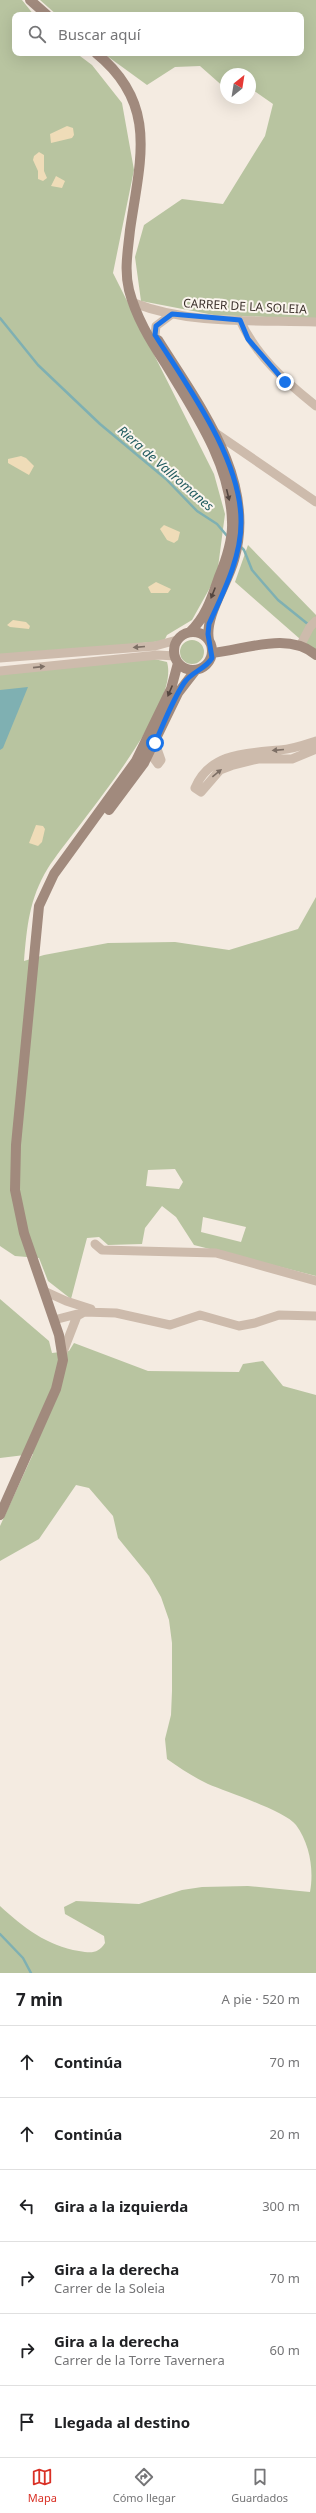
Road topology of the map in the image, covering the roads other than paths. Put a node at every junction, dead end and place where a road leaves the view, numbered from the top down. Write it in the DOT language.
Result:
graph roads {
  1 [pos="30,0"];
  2 [pos="44,12"];
  3 [pos="99,56"];
  4 [pos="134,303"];
  5 [pos="172,314"];
  6 [pos="240,320"];
  7 [pos="316,322"];
  8 [pos="155,335"];
  9 [pos="316,406"];
  10 [pos="206,416"];
  11 [pos="214,432"];
  12 [pos="210,441"];
  13 [pos="316,502"];
  14 [pos="236,534"];
  15 [pos="230,559"];
  16 [pos="316,622"];
  17 [pos="190,632"];
  18 [pos="177,640"];
  19 [pos="209,640"];
  20 [pos="300,646"];
  21 [pos="212,653"];
  22 [pos="316,655"];
  23 [pos="0,658"];
  24 [pos="176,659"];
  25 [pos="0,671"];
  26 [pos="195,671"];
  27 [pos="316,741"];
  28 [pos="155,743"];
  29 [pos="145,745"];
  30 [pos="316,749"];
  31 [pos="149,754"];
  32 [pos="158,764"];
  33 [pos="140,769"];
  34 [pos="63,861"];
  35 [pos="95,1244"];
  36 [pos="316,1280"];
  37 [pos="44,1290"];
  38 [pos="62,1299"];
  39 [pos="99,1311"];
  40 [pos="84,1312"];
  41 [pos="316,1316"];
  42 [pos="66,1318"];
  43 [pos="54,1320"];
  44 [pos="63,1352"];
  45 [pos="0,1515"];
  1 -- 2 [label="main road"];
  3 -- 4 [label="main road"];
  4 -- 5 [label="street, CARRER DE LA SOLEIA"];
  4 -- 8 [label="main road"];
  4 -- 12 [label="main road"];
  5 -- 6 [label="street, CARRER DE LA SOLEIA"];
  5 -- 8 [label="street, CARRER DE LA SOLEIA"];
  6 -- 7 [label="street, CARRER DE LA SOLEIA"];
  6 -- 9 [label="street"];
  8 -- 10 [label="main road"];
  10 -- 11 [label="main road"];
  10 -- 12 [label="main road"];
  11 -- 13 [label="street"];
  11 -- 14 [label="main road"];
  12 -- 14 [label="main road, one-way"];
  14 -- 15 [label="main road"];
  15 -- 17 [label="main road, one-way"];
  15 -- 19 [label="main road"];
  16 -- 20 [label="street"];
  17 -- 18 [label="main road"];
  17 -- 19 [label="main road"];
  18 -- 23 [label="street, one-way"];
  18 -- 24 [label="main road"];
  19 -- 21 [label="main road"];
  20 -- 21 [label="main road"];
  20 -- 22 [label="main road"];
  21 -- 26 [label="main road"];
  25 -- 24 [label="street, one-way"];
  24 -- 26 [label="main road"];
  24 -- 29 [label="main road, one-way"];
  26 -- 28 [label="main road"];
  27 -- 30 [label="street, one-way"];
  28 -- 31 [label="main road"];
  28 -- 32 [label="street"];
  29 -- 31 [label="street"];
  29 -- 34 [label="main road"];
  31 -- 32 [label="street"];
  31 -- 33 [label="main road"];
  32 -- 33 [label="street"];
  33 -- 34 [label="main road"];
  34 -- 37 [label="main road"];
  35 -- 36 [label="street"];
  37 -- 38 [label="street"];
  37 -- 43 [label="main road"];
  38 -- 39 [label="street"];
  38 -- 42 [label="street"];
  39 -- 40 [label="street"];
  39 -- 41 [label="street"];
  40 -- 42 [label="street"];
  40 -- 44 [label="street"];
  42 -- 43 [label="street"];
  43 -- 44 [label="main road"];
  44 -- 45 [label="main road"];
}
